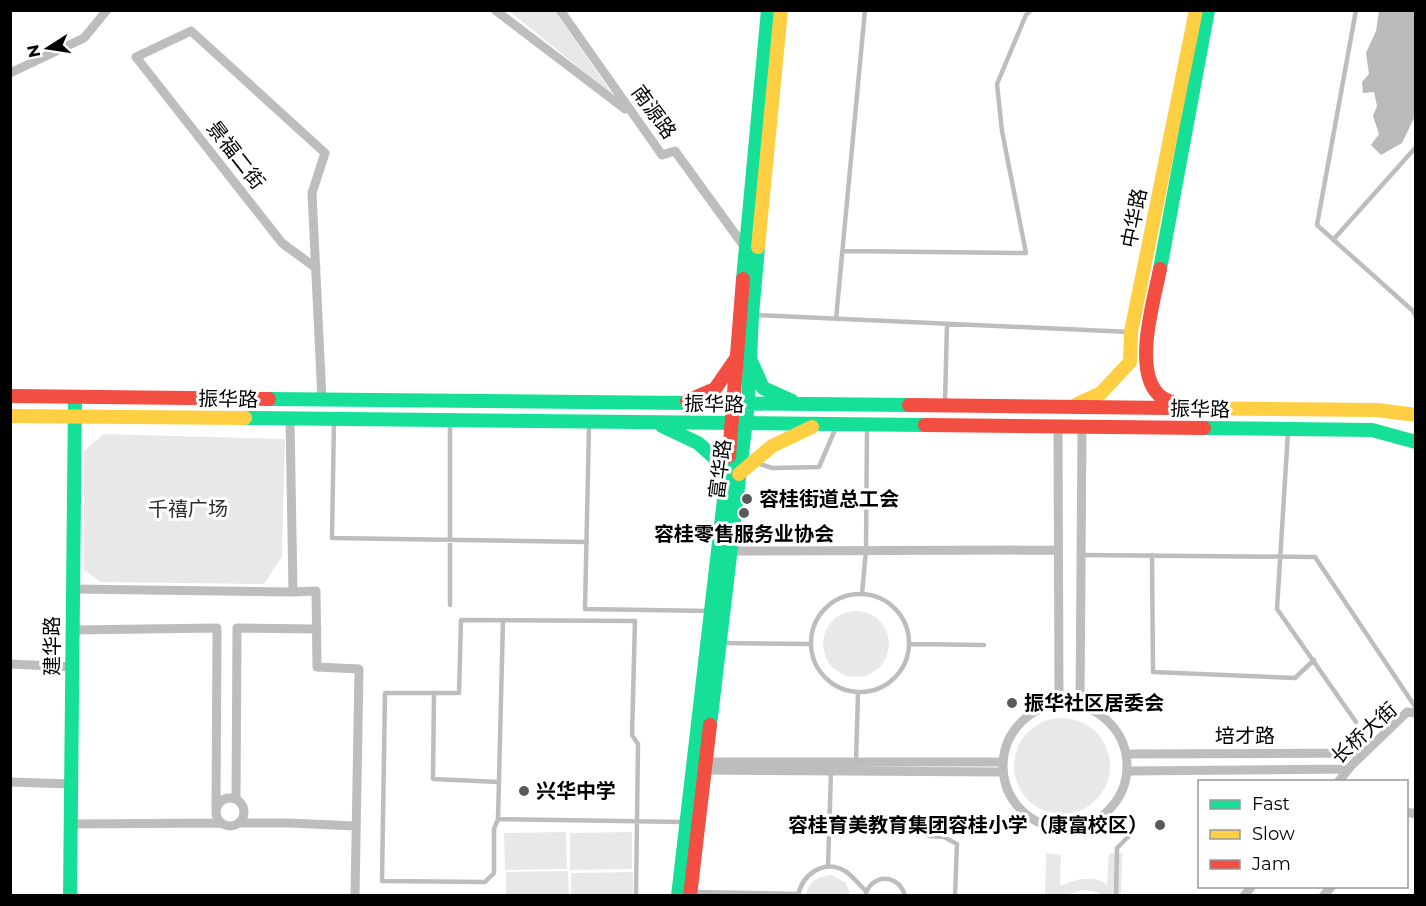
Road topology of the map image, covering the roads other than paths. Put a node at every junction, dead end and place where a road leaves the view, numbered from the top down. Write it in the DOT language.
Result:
graph roads {
  1 [pos="107,10"];
  2 [pos="495,10"];
  3 [pos="560,10"];
  4 [pos="768,10"];
  5 [pos="781,10"];
  6 [pos="865,10"];
  7 [pos="1031,10"];
  8 [pos="1196,10"];
  9 [pos="1208,10"];
  10 [pos="1356,10"];
  11 [pos="10,73"];
  12 [pos="634,115"];
  13 [pos="1416,147"];
  14 [pos="1333,240"];
  15 [pos="746,249"];
  16 [pos="843,251"];
  17 [pos="316,268"];
  18 [pos="752,315"];
  19 [pos="1416,317"];
  20 [pos="837,319"];
  21 [pos="947,324"];
  22 [pos="1131,332"];
  23 [pos="736,358"];
  24 [pos="751,358"];
  25 [pos="10,396"];
  26 [pos="75,397"];
  27 [pos="322,399"];
  28 [pos="683,403"];
  29 [pos="732,403"];
  30 [pos="748,404"];
  31 [pos="799,404"];
  32 [pos="945,405"];
  33 [pos="1073,406"];
  34 [pos="1184,407"];
  35 [pos="1416,415"];
  36 [pos="10,417"];
  37 [pos="74,417"];
  38 [pos="290,419"];
  39 [pos="334,420"];
  40 [pos="450,421"];
  41 [pos="589,422"];
  42 [pos="655,423"];
  43 [pos="738,424"];
  44 [pos="819,425"];
  45 [pos="837,425"];
  46 [pos="867,425"];
  47 [pos="1058,427"];
  48 [pos="1082,427"];
  49 [pos="1288,429"];
  50 [pos="1416,442"];
  51 [pos="751,461"];
  52 [pos="733,471"];
  53 [pos="450,540"];
  54 [pos="586,542"];
  55 [pos="866,550"];
  56 [pos="1058,550"];
  57 [pos="730,551"];
  58 [pos="1081,555"];
  59 [pos="1152,555"];
  60 [pos="1280,556"];
  61 [pos="72,589"];
  62 [pos="293,592"];
  63 [pos="862,594"];
  64 [pos="450,605"];
  65 [pos="711,611"];
  66 [pos="504,620"];
  67 [pos="217,628"];
  68 [pos="237,628"];
  69 [pos="317,629"];
  70 [pos="72,630"];
  71 [pos="719,643"];
  72 [pos="811,644"];
  73 [pos="909,645"];
  74 [pos="984,645"];
  75 [pos="1314,660"];
  76 [pos="10,664"];
  77 [pos="72,667"];
  78 [pos="434,693"];
  79 [pos="858,693"];
  80 [pos="1059,703"];
  81 [pos="1080,705"];
  82 [pos="1416,708"];
  83 [pos="1416,713"];
  84 [pos="1356,722"];
  85 [pos="1364,753"];
  86 [pos="1126,754"];
  87 [pos="856,761"];
  88 [pos="704,766"];
  89 [pos="1003,767"];
  90 [pos="1348,769"];
  91 [pos="831,771"];
  92 [pos="1128,771"];
  93 [pos="1340,780"];
  94 [pos="10,782"];
  95 [pos="499,782"];
  96 [pos="71,784"];
  97 [pos="236,799"];
  98 [pos="216,810"];
  99 [pos="1105,814"];
  100 [pos="498,819"];
  101 [pos="638,821"];
  102 [pos="686,822"];
  103 [pos="221,823"];
  104 [pos="238,823"];
  105 [pos="70,824"];
  106 [pos="356,826"];
  107 [pos="929,836"];
  108 [pos="828,867"];
  109 [pos="865,893"];
  110 [pos="686,894"];
  111 [pos="798,895"];
  112 [pos="70,896"];
  113 [pos="355,896"];
  114 [pos="636,896"];
  115 [pos="905,896"];
  116 [pos="955,896"];
  117 [pos="1116,896"];
  1 -- 11 [label="street"];
  2 -- 12 [label="street"];
  3 -- 12 [label="street, 南源路"];
  4 -- 15 [label="street, 富华路"];
  5 -- 18 [label="street, 富华路"];
  6 -- 16 [label="lane"];
  7 -- 16 [label="lane"];
  8 -- 22 [label="street, 中华路"];
  9 -- 34 [label="street, 中华路"];
  10 -- 14 [label="lane"];
  12 -- 15 [label="street, 南源路"];
  13 -- 14 [label="lane"];
  14 -- 19 [label="lane"];
  15 -- 23 [label="street, 富华路"];
  16 -- 20 [label="lane"];
  17 -- 17 [label="street, 景福二街"];
  17 -- 27 [label="street"];
  18 -- 20 [label="lane"];
  18 -- 24 [label="street, 富华路"];
  20 -- 21 [label="lane"];
  21 -- 22 [label="lane"];
  21 -- 32 [label="lane"];
  22 -- 33 [label="street, 中华路"];
  23 -- 28 [label="street"];
  23 -- 29 [label="street, 富华路"];
  24 -- 30 [label="street, 富华路"];
  24 -- 31 [label="street"];
  25 -- 26 [label="street, 振华路"];
  26 -- 27 [label="street, 振华路"];
  26 -- 37 [label="street, 建华路"];
  27 -- 28 [label="street, 振华路"];
  28 -- 29 [label="street, 振华路"];
  29 -- 30 [label="street, 振华路"];
  29 -- 43 [label="street, 富华路"];
  30 -- 31 [label="street, 振华路"];
  30 -- 43 [label="street, 富华路"];
  31 -- 32 [label="street, 振华路"];
  32 -- 33 [label="street, 振华路"];
  33 -- 34 [label="street, 振华路"];
  34 -- 35 [label="street, 振华路"];
  36 -- 37 [label="street, 振华路"];
  37 -- 38 [label="street, 振华路"];
  37 -- 61 [label="street, 建华路"];
  38 -- 39 [label="street, 振华路"];
  38 -- 62 [label="street"];
  39 -- 40 [label="street, 振华路"];
  39 -- 53 [label="lane"];
  40 -- 41 [label="street, 振华路"];
  40 -- 53 [label="lane"];
  41 -- 42 [label="street, 振华路"];
  41 -- 54 [label="lane"];
  42 -- 43 [label="street, 振华路"];
  42 -- 52 [label="street"];
  43 -- 44 [label="street, 振华路"];
  43 -- 52 [label="street, 富华路"];
  44 -- 45 [label="street, 振华路"];
  44 -- 51 [label="street"];
  45 -- 46 [label="street, 振华路"];
  45 -- 51 [label="lane"];
  46 -- 47 [label="street, 振华路"];
  46 -- 55 [label="lane"];
  47 -- 48 [label="street, 振华路"];
  47 -- 56 [label="street"];
  48 -- 49 [label="street, 振华路"];
  48 -- 58 [label="street"];
  49 -- 50 [label="street, 振华路"];
  49 -- 60 [label="lane"];
  51 -- 52 [label="street"];
  52 -- 57 [label="street, 富华路"];
  52 -- 65 [label="street, 富华路"];
  53 -- 54 [label="lane"];
  53 -- 64 [label="lane"];
  54 -- 65 [label="lane"];
  55 -- 56 [label="street"];
  55 -- 57 [label="street"];
  55 -- 63 [label="lane"];
  56 -- 80 [label="street"];
  57 -- 71 [label="street, 富华路"];
  58 -- 59 [label="lane"];
  58 -- 81 [label="street"];
  59 -- 60 [label="lane"];
  59 -- 75 [label="lane"];
  60 -- 75 [label="lane"];
  60 -- 82 [label="lane"];
  61 -- 62 [label="street"];
  61 -- 70 [label="street, 建华路"];
  62 -- 69 [label="street"];
  63 -- 72 [label="lane"];
  63 -- 73 [label="lane"];
  65 -- 102 [label="street, 富华路"];
  66 -- 78 [label="lane"];
  66 -- 95 [label="lane"];
  66 -- 101 [label="lane"];
  67 -- 68 [label="street"];
  67 -- 70 [label="street"];
  67 -- 98 [label="street"];
  68 -- 69 [label="street"];
  68 -- 97 [label="street"];
  69 -- 106 [label="street"];
  70 -- 77 [label="street, 建华路"];
  71 -- 72 [label="lane"];
  71 -- 88 [label="street, 富华路"];
  72 -- 79 [label="lane"];
  73 -- 74 [label="lane"];
  73 -- 79 [label="lane"];
  75 -- 84 [label="lane"];
  76 -- 77 [label="street"];
  77 -- 96 [label="street, 建华路"];
  78 -- 95 [label="lane"];
  78 -- 100 [label="lane"];
  79 -- 87 [label="lane"];
  80 -- 81 [label="street"];
  80 -- 89 [label="street"];
  81 -- 86 [label="street"];
  83 -- 85 [label="street, 长桥大街"];
  85 -- 86 [label="street, 培才路"];
  85 -- 90 [label="street, 长桥大街"];
  86 -- 92 [label="street"];
  87 -- 88 [label="street"];
  87 -- 89 [label="street"];
  88 -- 91 [label="street"];
  88 -- 110 [label="street, 富华路"];
  89 -- 91 [label="street"];
  89 -- 99 [label="street"];
  90 -- 92 [label="street, 培才路"];
  90 -- 93 [label="street, 长桥大街"];
  91 -- 108 [label="lane"];
  92 -- 99 [label="street"];
  94 -- 96 [label="street"];
  95 -- 100 [label="lane"];
  96 -- 105 [label="street, 建华路"];
  97 -- 98 [label="street"];
  97 -- 104 [label="street"];
  98 -- 103 [label="street"];
  99 -- 117 [label="lane"];
  100 -- 101 [label="lane"];
  101 -- 102 [label="lane"];
  101 -- 114 [label="lane"];
  102 -- 110 [label="street, 富华路"];
  103 -- 104 [label="street"];
  103 -- 105 [label="street"];
  104 -- 106 [label="street"];
  105 -- 112 [label="street, 建华路"];
  106 -- 113 [label="street"];
  107 -- 116 [label="lane"];
  108 -- 109 [label="lane"];
  108 -- 111 [label="lane"];
  109 -- 115 [label="lane"];
  110 -- 111 [label="lane"];
}
